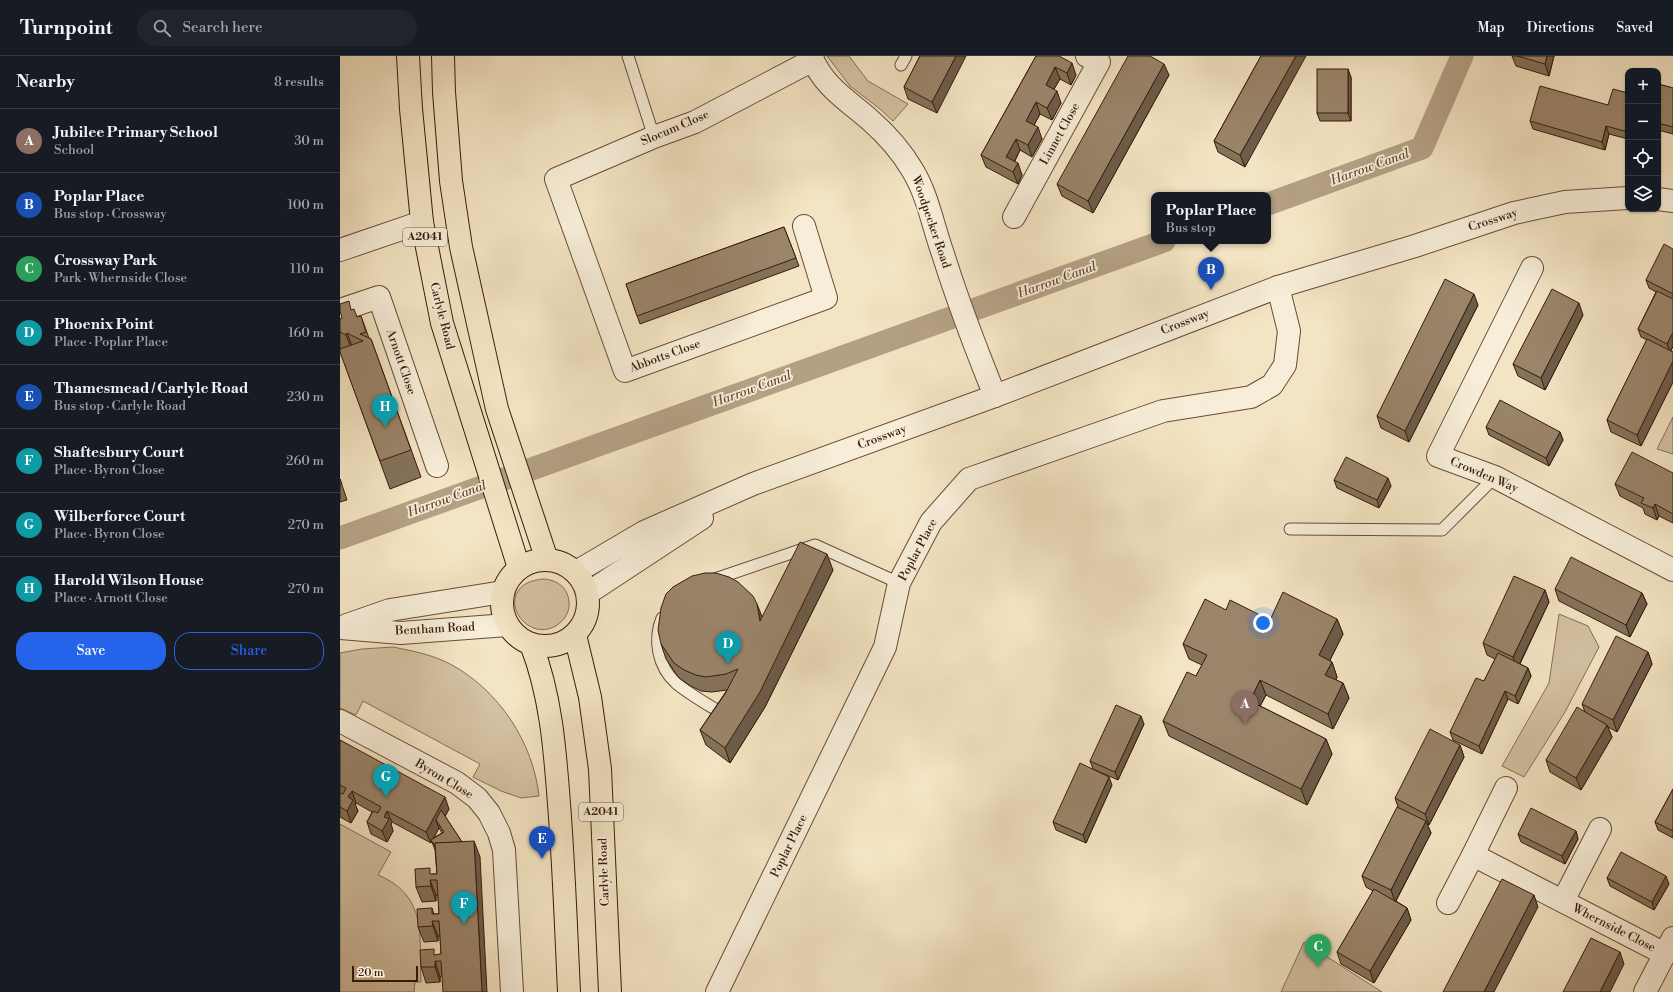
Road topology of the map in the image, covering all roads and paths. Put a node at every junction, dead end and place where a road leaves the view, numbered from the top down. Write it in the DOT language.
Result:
graph roads {
  1 [pos="408,56"];
  2 [pos="443,56"];
  3 [pos="628,56"];
  4 [pos="1087,56"];
  5 [pos="812,58"];
  6 [pos="654,137"];
  7 [pos="556,178"];
  8 [pos="1625,198"];
  9 [pos="1661,199"];
  10 [pos="1673,201"];
  11 [pos="1014,217"];
  12 [pos="422,222"];
  13 [pos="804,226"];
  14 [pos="340,250"];
  15 [pos="1532,268"];
  16 [pos="1278,287"];
  17 [pos="340,310"];
  18 [pos="995,396"];
  19 [pos="437,466"];
  20 [pos="1495,477"];
  21 [pos="753,484"];
  22 [pos="1290,529"];
  23 [pos="547,560"];
  24 [pos="519,568"];
  25 [pos="1673,570"];
  26 [pos="576,572"];
  27 [pos="899,583"];
  28 [pos="699,585"];
  29 [pos="503,592"];
  30 [pos="588,593"];
  31 [pos="668,607"];
  32 [pos="507,625"];
  33 [pos="340,627"];
  34 [pos="575,635"];
  35 [pos="531,644"];
  36 [pos="720,712"];
  37 [pos="340,721"];
  38 [pos="1506,788"];
  39 [pos="1600,829"];
  40 [pos="1473,855"];
  41 [pos="1563,902"];
  42 [pos="1448,903"];
  43 [pos="1669,946"];
  44 [pos="512,992"];
  45 [pos="569,992"];
  46 [pos="610,992"];
  47 [pos="717,992"];
  48 [pos="1645,992"];
  1 -- 12 [label="main road, Carlyle Road / A2041"];
  2 -- 23 [label="main road, A2041"];
  3 -- 6 [label="lane"];
  4 -- 11 [label="street, Linnet Close"];
  5 -- 6 [label="street, Slocum Close"];
  5 -- 18 [label="street, Woodpecker Road"];
  6 -- 7 [label="street, Slocum Close"];
  7 -- 13 [label="street, Abbotts Close"];
  8 -- 16 [label="street, Crossway"];
  9 -- 10 [label="street"];
  12 -- 14 [label="street"];
  12 -- 24 [label="main road, Carlyle Road / A2041"];
  15 -- 20 [label="street, Crowden Way"];
  16 -- 18 [label="street, Crossway"];
  16 -- 27 [label="street, Poplar Place"];
  17 -- 19 [label="street, Arnott Close"];
  18 -- 21 [label="street, Crossway"];
  20 -- 22 [label="lane"];
  20 -- 25 [label="street, Crowden Way"];
  21 -- 26 [label="street, Crossway"];
  21 -- 30 [label="street, Crossway"];
  23 -- 24 [label="main road"];
  23 -- 26 [label="main road"];
  24 -- 29 [label="main road"];
  26 -- 30 [label="main road"];
  27 -- 28 [label="lane"];
  27 -- 47 [label="street, Poplar Place"];
  29 -- 32 [label="main road"];
  29 -- 33 [label="street, Bentham Road"];
  30 -- 34 [label="main road"];
  31 -- 36 [label="lane"];
  32 -- 33 [label="street, Bentham Road"];
  32 -- 35 [label="main road"];
  34 -- 35 [label="main road"];
  34 -- 46 [label="main road, Carlyle Road / A2041"];
  35 -- 45 [label="main road"];
  37 -- 44 [label="street, Byron Close"];
  38 -- 40 [label="street"];
  39 -- 41 [label="street, Whernside Close"];
  40 -- 41 [label="street, Whernside Close"];
  40 -- 42 [label="street"];
  41 -- 43 [label="street, Whernside Close"];
  43 -- 48 [label="street"];
}
